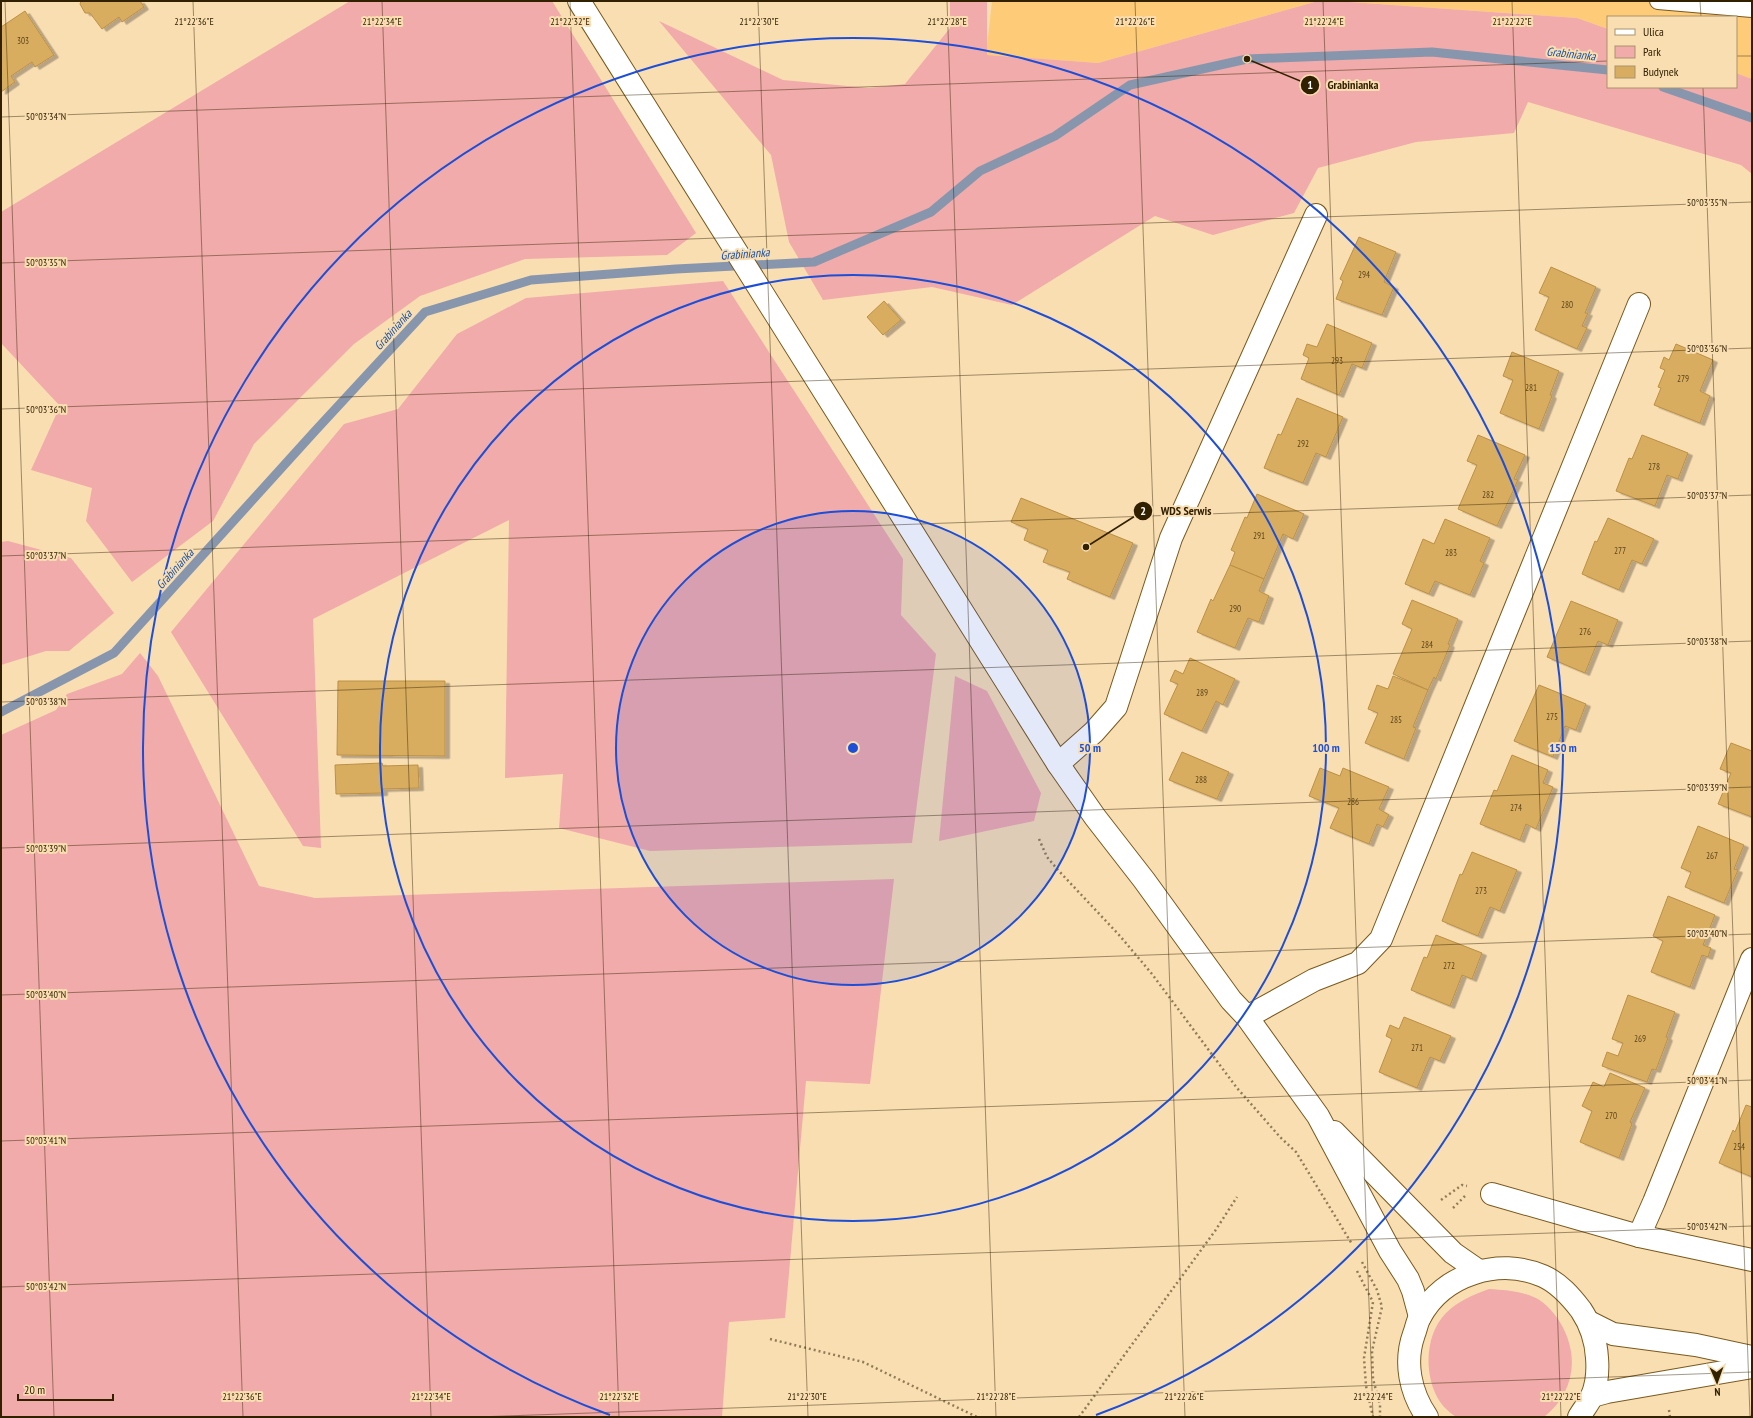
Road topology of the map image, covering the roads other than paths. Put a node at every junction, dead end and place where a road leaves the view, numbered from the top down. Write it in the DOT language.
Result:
graph roads {
  1 [pos="579,1"];
  2 [pos="1658,1"];
  3 [pos="1752,9"];
  4 [pos="1316,215"];
  5 [pos="1639,304"];
  6 [pos="1058,764"];
  7 [pos="1752,958"];
  8 [pos="1247,1018"];
  9 [pos="1318,1116"];
  10 [pos="1492,1194"];
  11 [pos="1639,1236"];
  12 [pos="1752,1260"];
  13 [pos="1479,1271"];
  14 [pos="1420,1317"];
  15 [pos="1589,1322"];
  16 [pos="1752,1357"];
  17 [pos="1752,1368"];
  18 [pos="1592,1396"];
  19 [pos="1420,1413"];
  20 [pos="1579,1417"];
  1 -- 6 [label="street"];
  2 -- 3 [label="lane"];
  4 -- 6 [label="street"];
  5 -- 8 [label="street"];
  6 -- 8 [label="street"];
  7 -- 11 [label="street"];
  8 -- 9 [label="street"];
  9 -- 13 [label="street"];
  9 -- 14 [label="street"];
  10 -- 11 [label="street"];
  11 -- 12 [label="street"];
  13 -- 14 [label="street"];
  13 -- 15 [label="street"];
  14 -- 19 [label="street"];
  15 -- 16 [label="street"];
  15 -- 18 [label="street"];
  17 -- 18 [label="street"];
  18 -- 20 [label="street"];
}
